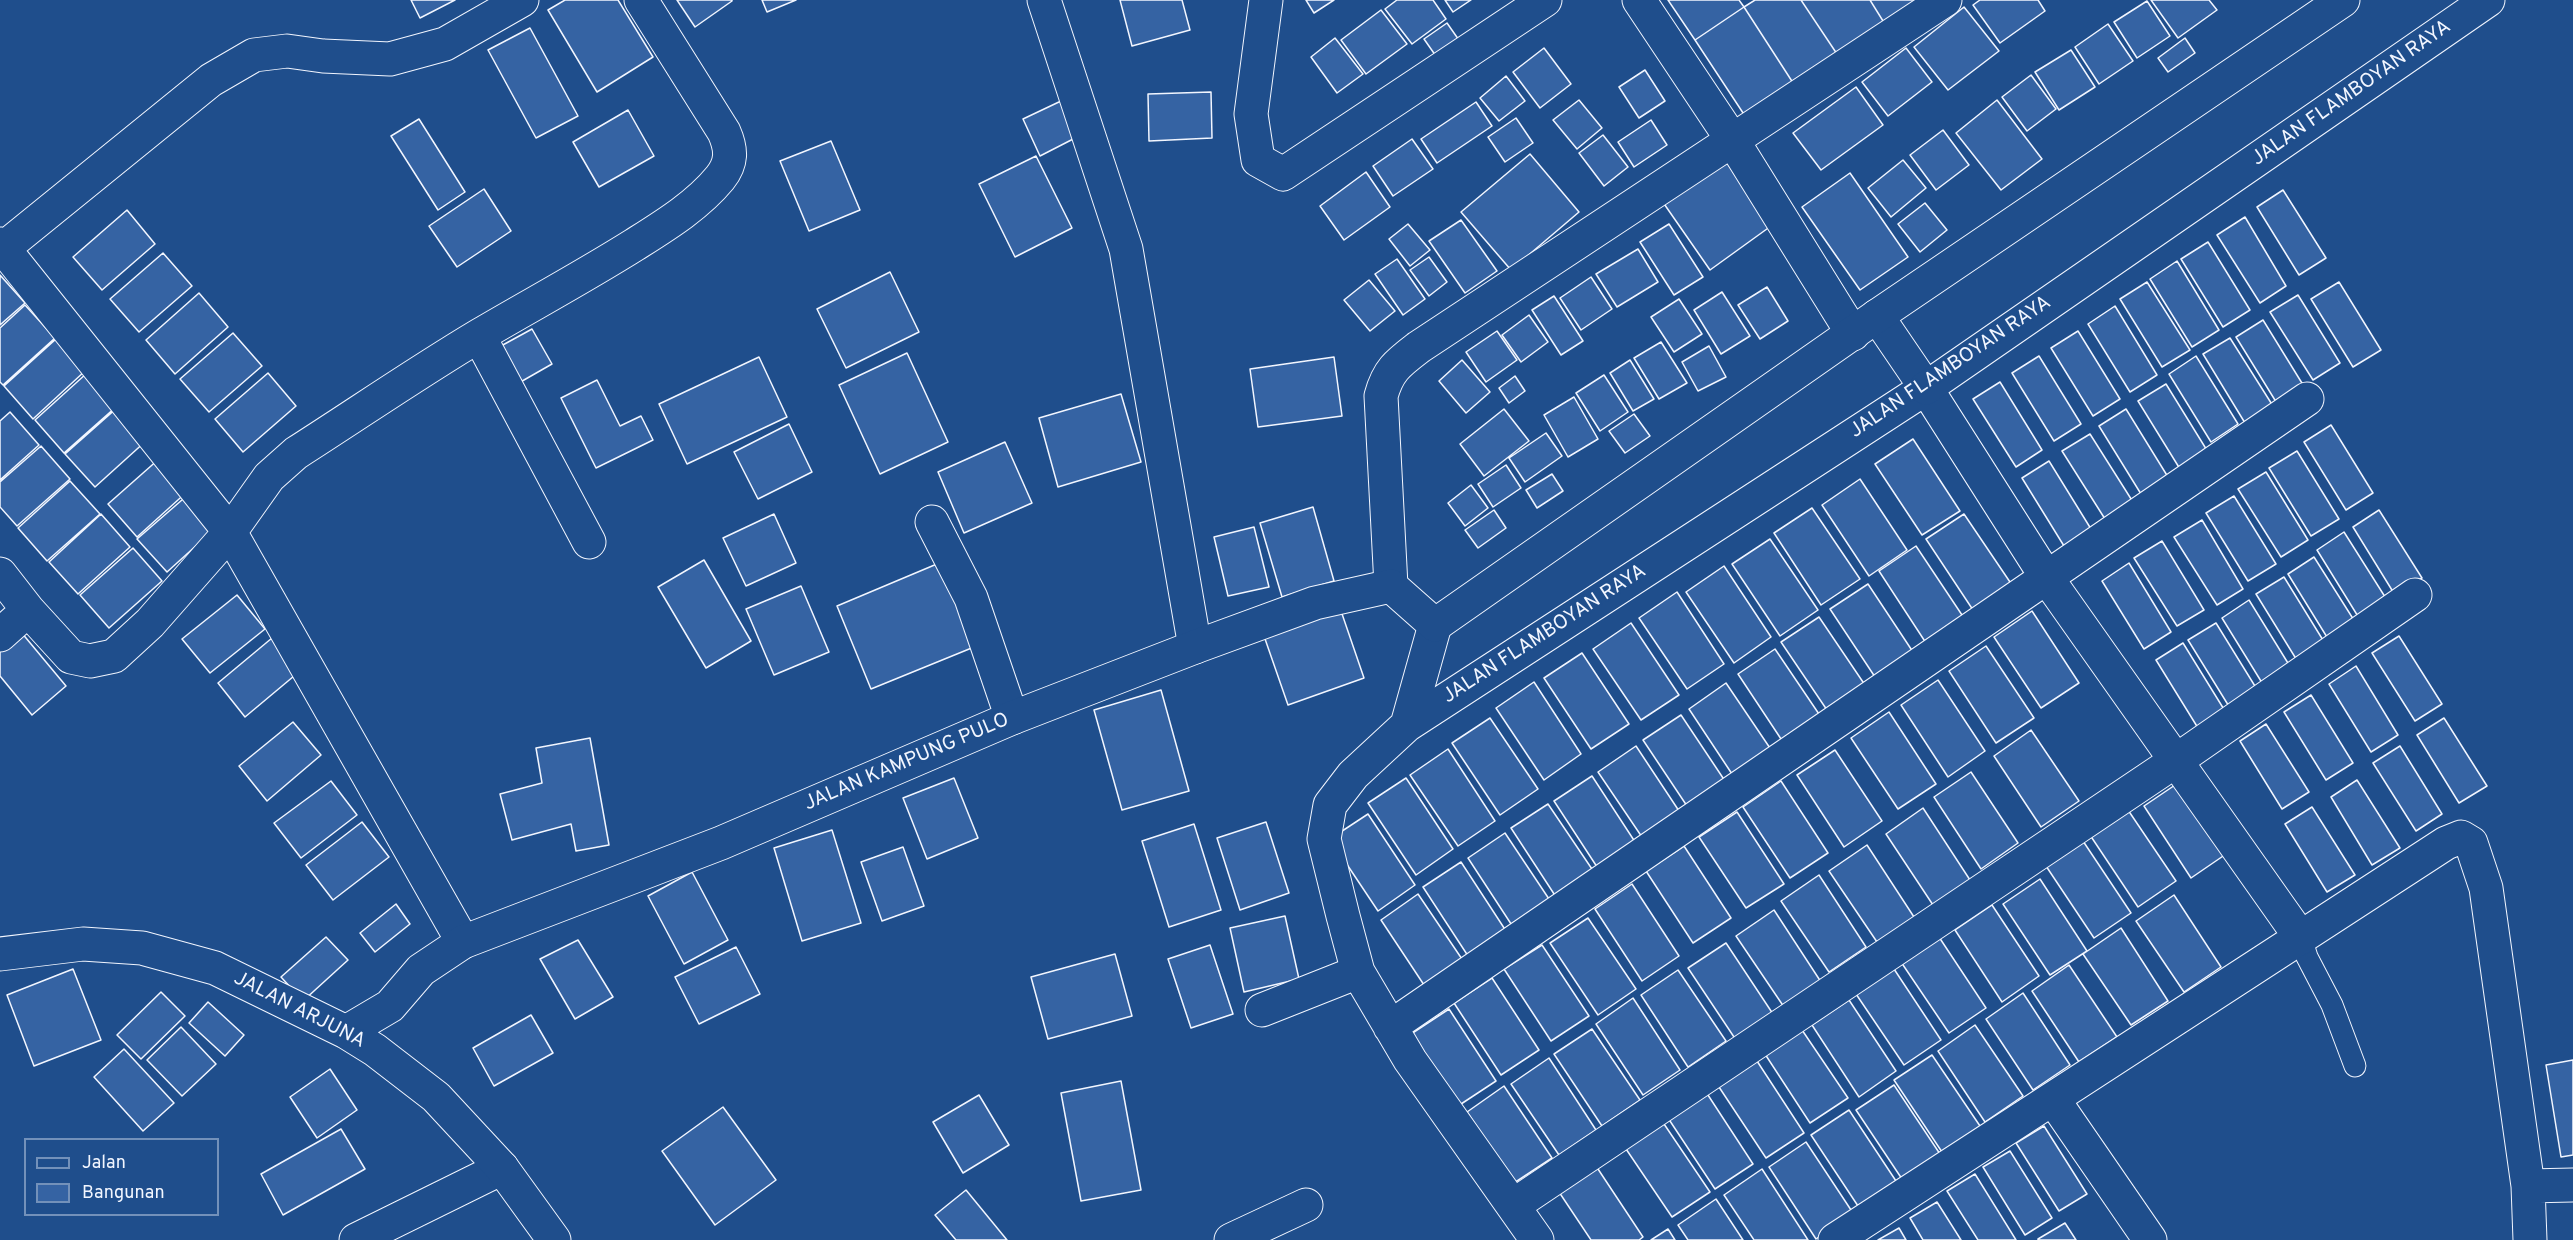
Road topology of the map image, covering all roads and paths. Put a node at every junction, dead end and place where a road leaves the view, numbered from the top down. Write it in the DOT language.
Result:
graph roads {
  1 [pos="522,0"];
  2 [pos="641,0"];
  3 [pos="1044,0"];
  4 [pos="1266,0"];
  5 [pos="1545,0"];
  6 [pos="1639,0"];
  7 [pos="1945,0"];
  8 [pos="2343,0"];
  9 [pos="2488,0"];
  10 [pos="1733,141"];
  11 [pos="2,246"];
  12 [pos="1865,325"];
  13 [pos="479,336"];
  14 [pos="1926,388"];
  15 [pos="2307,399"];
  16 [pos="932,522"];
  17 [pos="230,532"];
  18 [pos="589,542"];
  19 [pos="0,574"];
  20 [pos="2047,578"];
  21 [pos="1391,585"];
  22 [pos="2415,595"];
  23 [pos="28,610"];
  24 [pos="1435,626"];
  25 [pos="0,635"];
  26 [pos="1195,647"];
  27 [pos="1012,718"];
  28 [pos="1407,725"];
  29 [pos="2177,760"];
  30 [pos="2301,938"];
  31 [pos="463,942"];
  32 [pos="0,954"];
  33 [pos="1358,972"];
  34 [pos="390,1006"];
  35 [pos="1262,1010"];
  36 [pos="1390,1027"];
  37 [pos="346,1032"];
  38 [pos="375,1050"];
  39 [pos="2355,1066"];
  40 [pos="2053,1099"];
  41 [pos="502,1168"];
  42 [pos="2573,1185"];
  43 [pos="2528,1186"];
  44 [pos="1306,1205"];
  45 [pos="1514,1205"];
  46 [pos="356,1240"];
  47 [pos="554,1240"];
  48 [pos="1231,1240"];
  49 [pos="1537,1240"];
  50 [pos="1835,1240"];
  51 [pos="2150,1240"];
  52 [pos="2530,1240"];
  1 -- 11 [label="street"];
  2 -- 13 [label="street"];
  3 -- 26 [label="street"];
  4 -- 5 [label="street"];
  6 -- 10 [label="street"];
  7 -- 10 [label="street"];
  8 -- 12 [label="street"];
  9 -- 14 [label="street, JALAN FLAMBOYAN RAYA"];
  10 -- 12 [label="street"];
  10 -- 21 [label="street"];
  11 -- 17 [label="street"];
  12 -- 14 [label="street"];
  12 -- 24 [label="street"];
  13 -- 17 [label="street"];
  13 -- 18 [label="street"];
  14 -- 20 [label="street"];
  14 -- 28 [label="street, JALAN FLAMBOYAN RAYA"];
  15 -- 20 [label="street"];
  16 -- 27 [label="street"];
  17 -- 23 [label="street"];
  17 -- 31 [label="street"];
  19 -- 23 [label="street"];
  20 -- 29 [label="street"];
  20 -- 36 [label="street"];
  21 -- 24 [label="street"];
  21 -- 26 [label="street, JALAN KAMPUNG PULO"];
  22 -- 29 [label="street"];
  23 -- 25 [label="street"];
  24 -- 28 [label="street"];
  26 -- 27 [label="street, JALAN KAMPUNG PULO"];
  27 -- 31 [label="street, JALAN KAMPUNG PULO"];
  28 -- 33 [label="street, JALAN FLAMBOYAN RAYA"];
  29 -- 30 [label="street"];
  29 -- 45 [label="street"];
  30 -- 39 [label="lane"];
  30 -- 40 [label="street"];
  30 -- 43 [label="street"];
  31 -- 34 [label="street, JALAN KAMPUNG PULO"];
  32 -- 37 [label="street, JALAN ARJUNA"];
  33 -- 35 [label="street"];
  33 -- 36 [label="street, JALAN FLAMBOYAN RAYA"];
  34 -- 37 [label="street, JALAN KAMPUNG PULO"];
  34 -- 38 [label="street, JALAN KAMPUNG PULO"];
  36 -- 45 [label="street, JALAN FLAMBOYAN RAYA"];
  37 -- 38 [label="street, JALAN ARJUNA"];
  38 -- 41 [label="street, JALAN ARJUNA"];
  40 -- 50 [label="street"];
  40 -- 51 [label="street"];
  41 -- 46 [label="street"];
  41 -- 47 [label="street, JALAN ARJUNA"];
  42 -- 43 [label="street"];
  43 -- 52 [label="street"];
  44 -- 48 [label="street"];
  45 -- 49 [label="street, JALAN FLAMBOYAN RAYA"];
}
